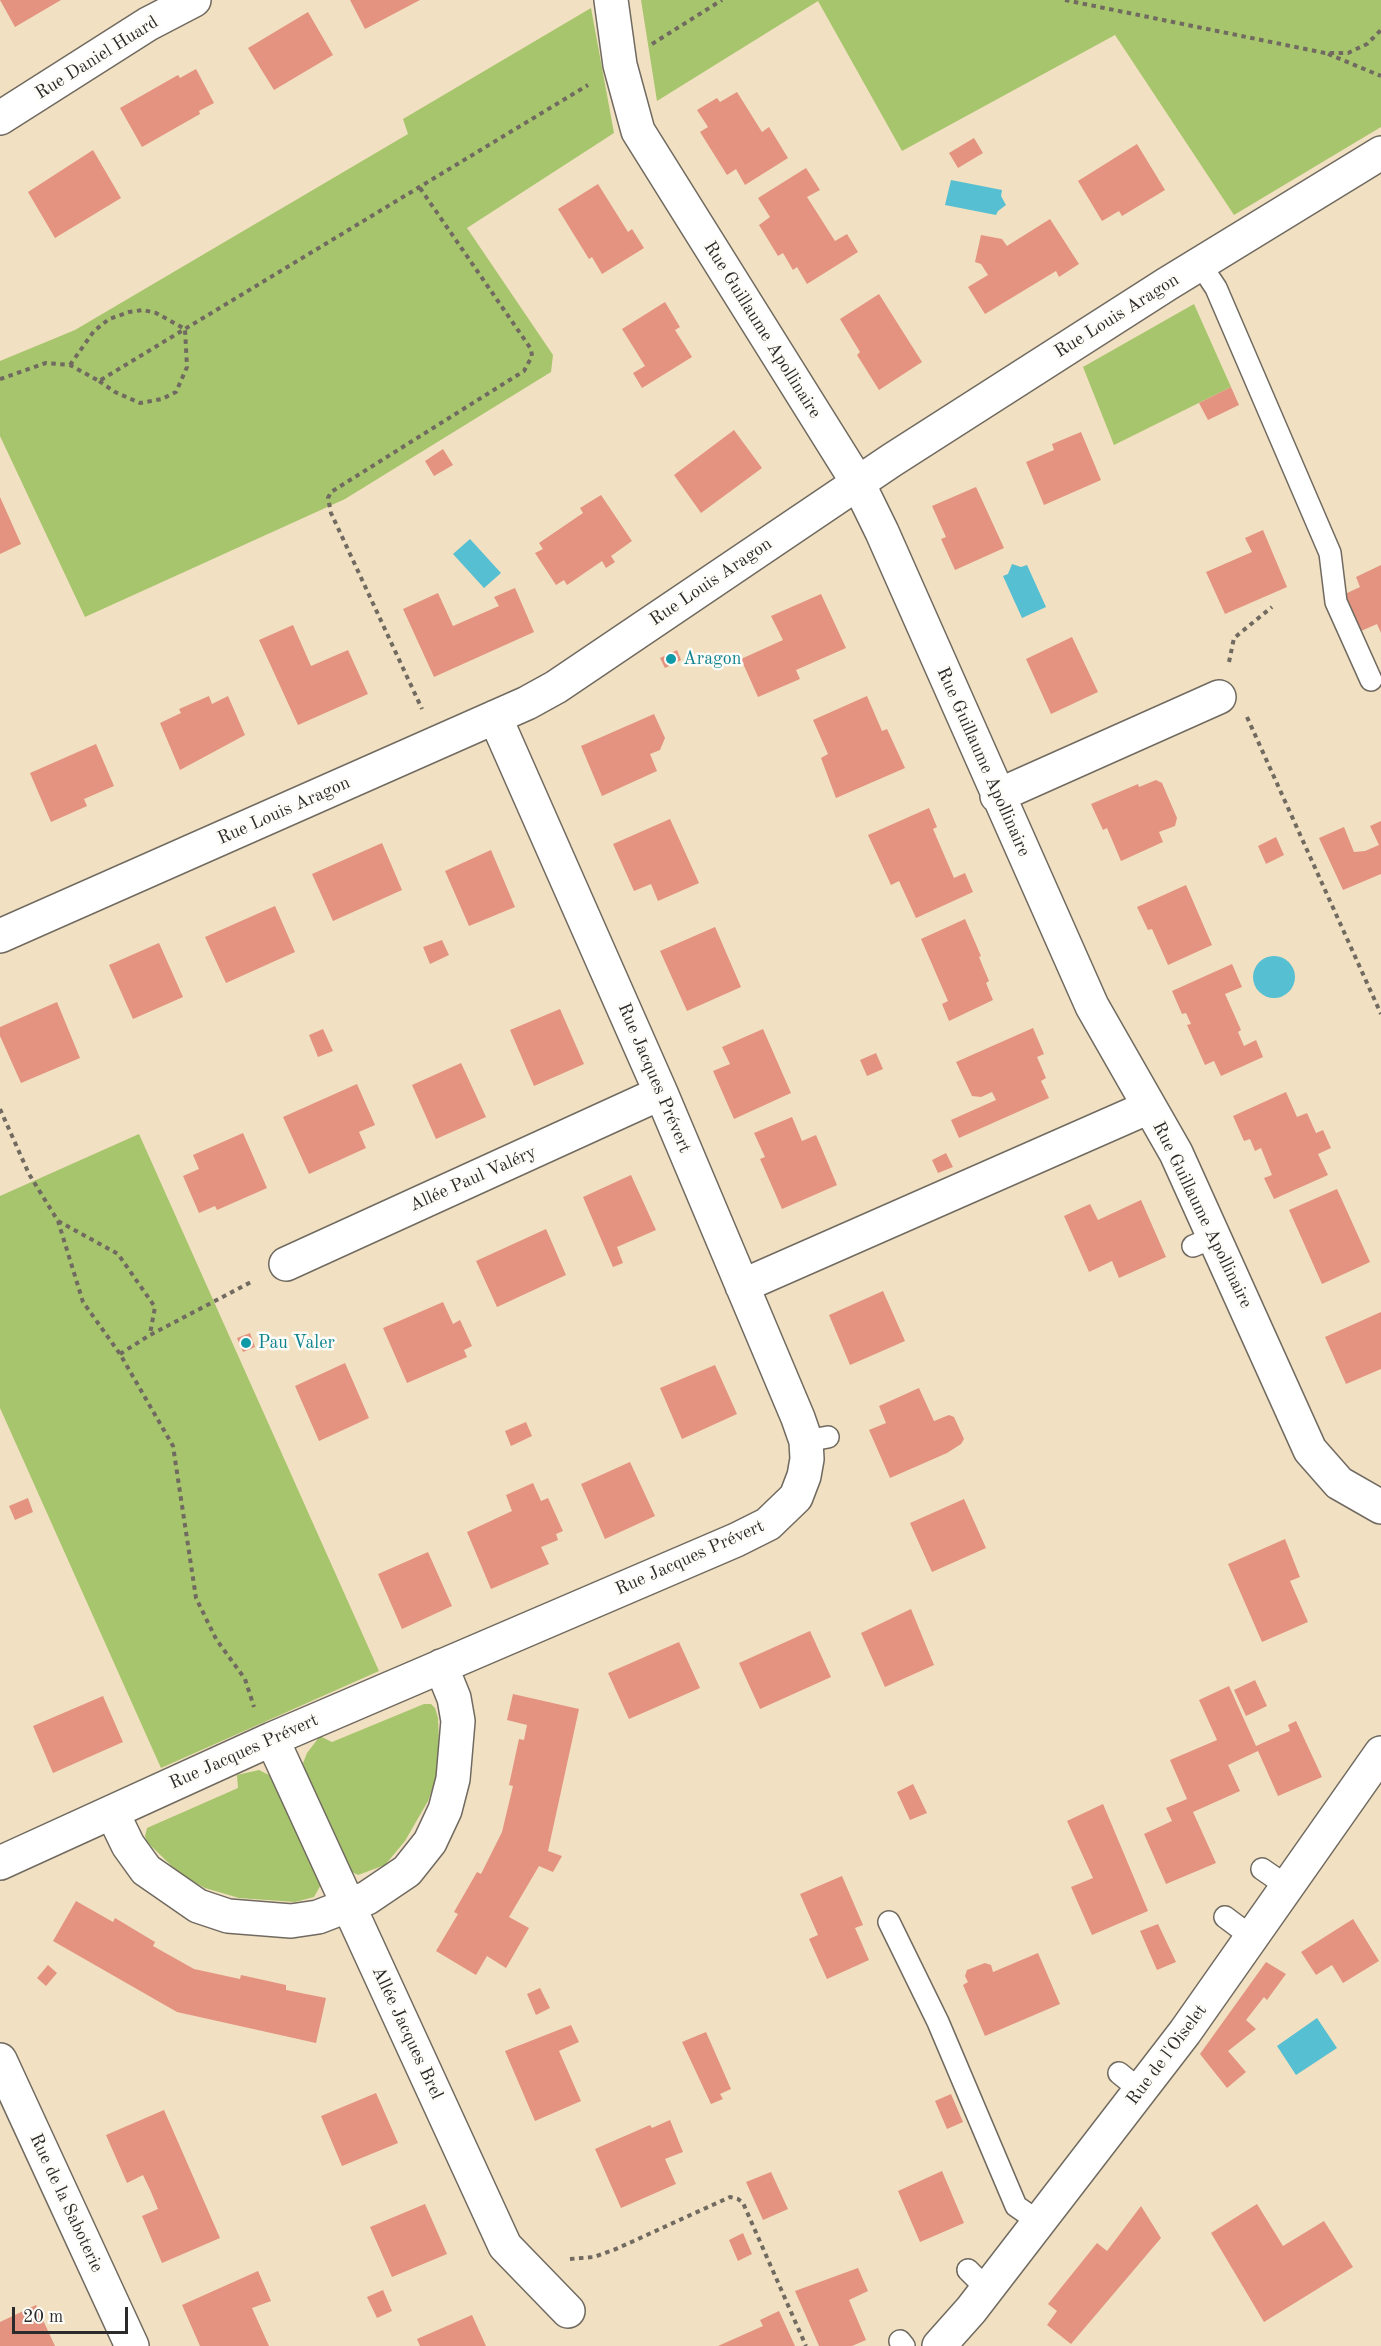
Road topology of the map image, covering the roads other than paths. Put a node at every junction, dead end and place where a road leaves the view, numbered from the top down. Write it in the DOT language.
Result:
graph roads {
  1 [pos="195,0"];
  2 [pos="611,0"];
  3 [pos="0,118"];
  4 [pos="1381,153"];
  5 [pos="1200,264"];
  6 [pos="858,483"];
  7 [pos="1371,680"];
  8 [pos="1228,694"];
  9 [pos="495,717"];
  10 [pos="997,796"];
  11 [pos="0,936"];
  12 [pos="661,1094"];
  13 [pos="1149,1107"];
  14 [pos="286,1264"];
  15 [pos="742,1286"];
  16 [pos="1381,1507"];
  17 [pos="441,1666"];
  18 [pos="272,1739"];
  19 [pos="1381,1753"];
  20 [pos="112,1812"];
  21 [pos="0,1863"];
  22 [pos="1262,1869"];
  23 [pos="1288,1887"];
  24 [pos="349,1906"];
  25 [pos="1225,1917"];
  26 [pos="889,1922"];
  27 [pos="1253,1938"];
  28 [pos="0,2060"];
  29 [pos="1039,2222"];
  30 [pos="567,2311"];
  31 [pos="132,2346"];
  32 [pos="939,2346"];
  1 -- 3 [label="street, Rue Daniel Huard"];
  2 -- 6 [label="street, Rue Guillaume Apollinaire"];
  4 -- 5 [label="street, Rue Louis Aragon"];
  5 -- 6 [label="street, Rue Louis Aragon"];
  5 -- 7 [label="lane"];
  6 -- 9 [label="street, Rue Louis Aragon"];
  6 -- 10 [label="street, Rue Guillaume Apollinaire"];
  8 -- 10 [label="street"];
  9 -- 11 [label="street, Rue Louis Aragon"];
  9 -- 12 [label="street, Rue Jacques Prévert"];
  10 -- 13 [label="street, Rue Guillaume Apollinaire"];
  12 -- 14 [label="street, Allée Paul Valéry"];
  12 -- 15 [label="street, Rue Jacques Prévert"];
  13 -- 15 [label="street"];
  13 -- 16 [label="street, Rue Guillaume Apollinaire"];
  15 -- 17 [label="street, Rue Jacques Prévert"];
  17 -- 18 [label="street, Rue Jacques Prévert"];
  17 -- 24 [label="street"];
  18 -- 20 [label="street, Rue Jacques Prévert"];
  18 -- 24 [label="street, Allée Jacques Brel"];
  19 -- 23 [label="street, Rue de l'Oiselet"];
  20 -- 21 [label="street, Rue Jacques Prévert"];
  20 -- 24 [label="street"];
  22 -- 23 [label="lane"];
  23 -- 27 [label="street, Rue de l'Oiselet"];
  24 -- 30 [label="street, Allée Jacques Brel"];
  25 -- 27 [label="lane"];
  26 -- 29 [label="lane"];
  27 -- 29 [label="street, Rue de l'Oiselet"];
  28 -- 31 [label="street, Rue de la Saboterie"];
  29 -- 32 [label="street, Rue de l'Oiselet"];
}
